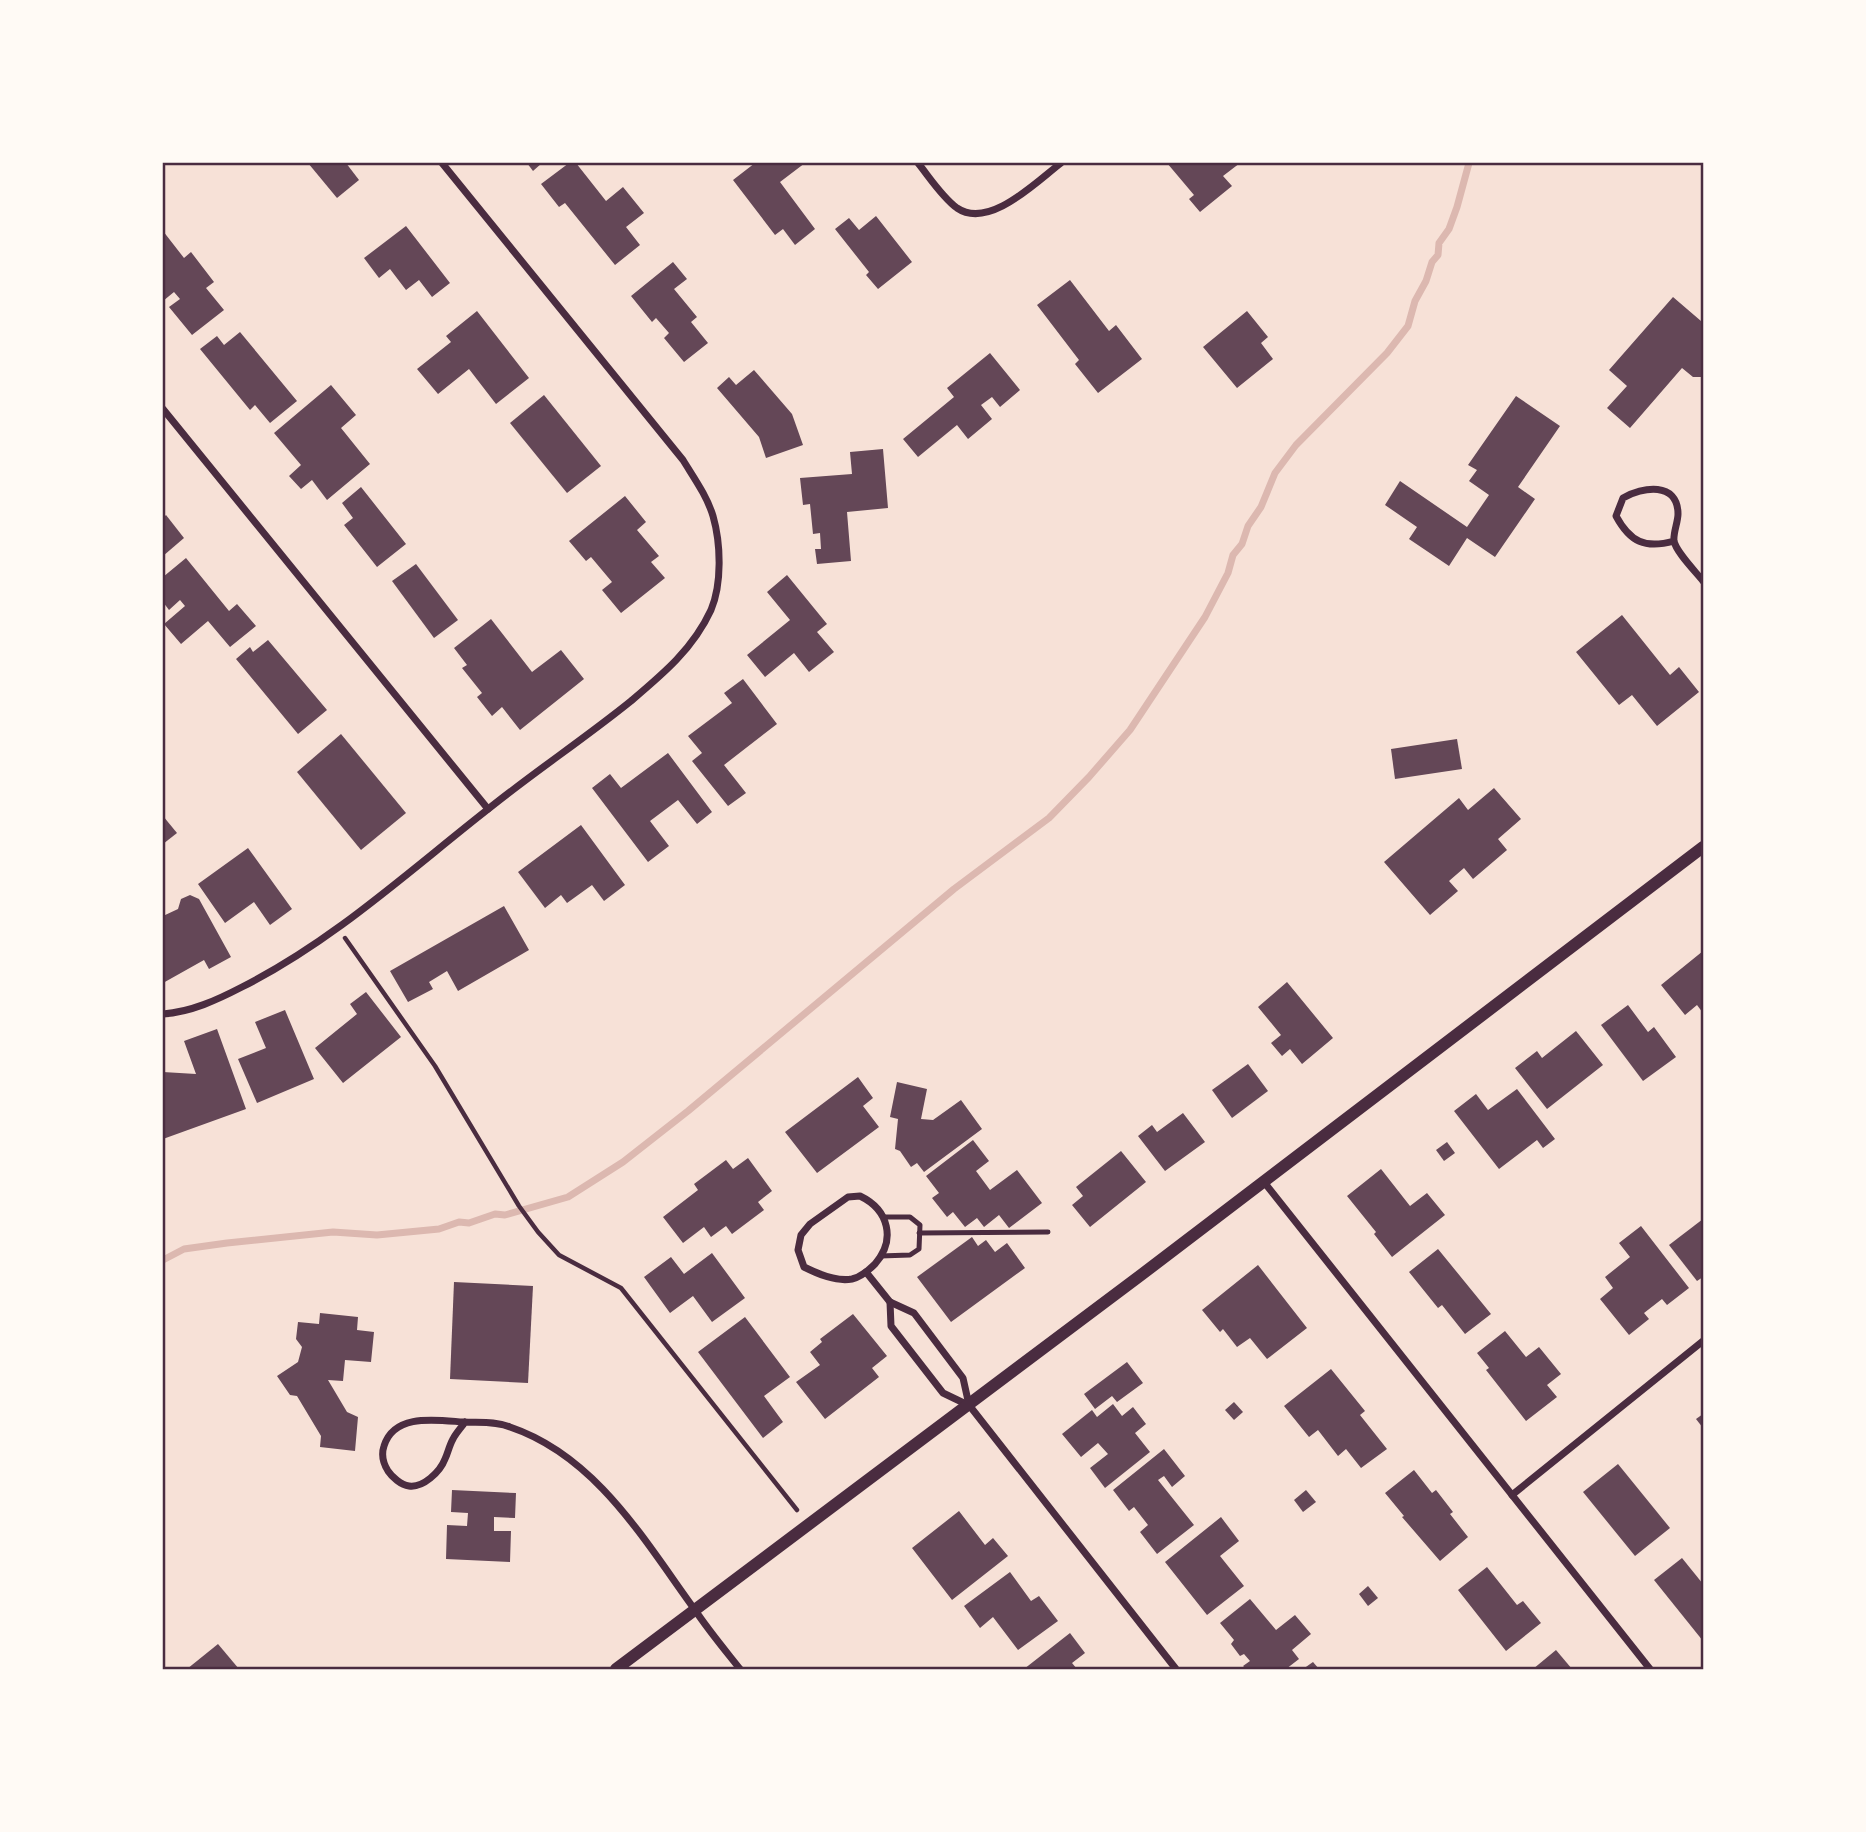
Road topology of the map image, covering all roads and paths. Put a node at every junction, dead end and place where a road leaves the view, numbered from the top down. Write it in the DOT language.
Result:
graph roads {
  1 [pos="442,163"];
  2 [pos="918,163"];
  3 [pos="1061,163"];
  4 [pos="163,408"];
  5 [pos="1674,541"];
  6 [pos="1703,581"];
  7 [pos="488,809"];
  8 [pos="1703,846"];
  9 [pos="338,929"];
  10 [pos="163,1014"];
  11 [pos="1264,1182"];
  12 [pos="885,1217"];
  13 [pos="1048,1232"];
  14 [pos="919,1233"];
  15 [pos="880,1256"];
  16 [pos="866,1272"];
  17 [pos="890,1303"];
  18 [pos="1703,1341"];
  19 [pos="969,1405"];
  20 [pos="465,1422"];
  21 [pos="1512,1495"];
  22 [pos="809,1525"];
  23 [pos="694,1610"];
  24 [pos="617,1669"];
  25 [pos="740,1669"];
  26 [pos="1176,1669"];
  27 [pos="1650,1669"];
  1 -- 7 [label="street"];
  2 -- 3 [label="street"];
  4 -- 7 [label="street"];
  5 -- 5 [label="street"];
  5 -- 6 [label="street"];
  7 -- 9 [label="street"];
  8 -- 11 [label="street"];
  9 -- 10 [label="street"];
  9 -- 22 [label="path"];
  11 -- 19 [label="street"];
  11 -- 21 [label="street"];
  12 -- 14 [label="lane"];
  12 -- 15 [label="street"];
  12 -- 16 [label="street"];
  13 -- 14 [label="lane"];
  14 -- 15 [label="lane"];
  15 -- 16 [label="street"];
  16 -- 17 [label="street"];
  17 -- 19 [label="street"];
  17 -- 19 [label="street"];
  18 -- 21 [label="street"];
  19 -- 22 [label="street"];
  19 -- 26 [label="street"];
  20 -- 20 [label="street"];
  20 -- 23 [label="street"];
  21 -- 27 [label="street"];
  22 -- 23 [label="street"];
  23 -- 24 [label="street"];
  23 -- 25 [label="street"];
}
